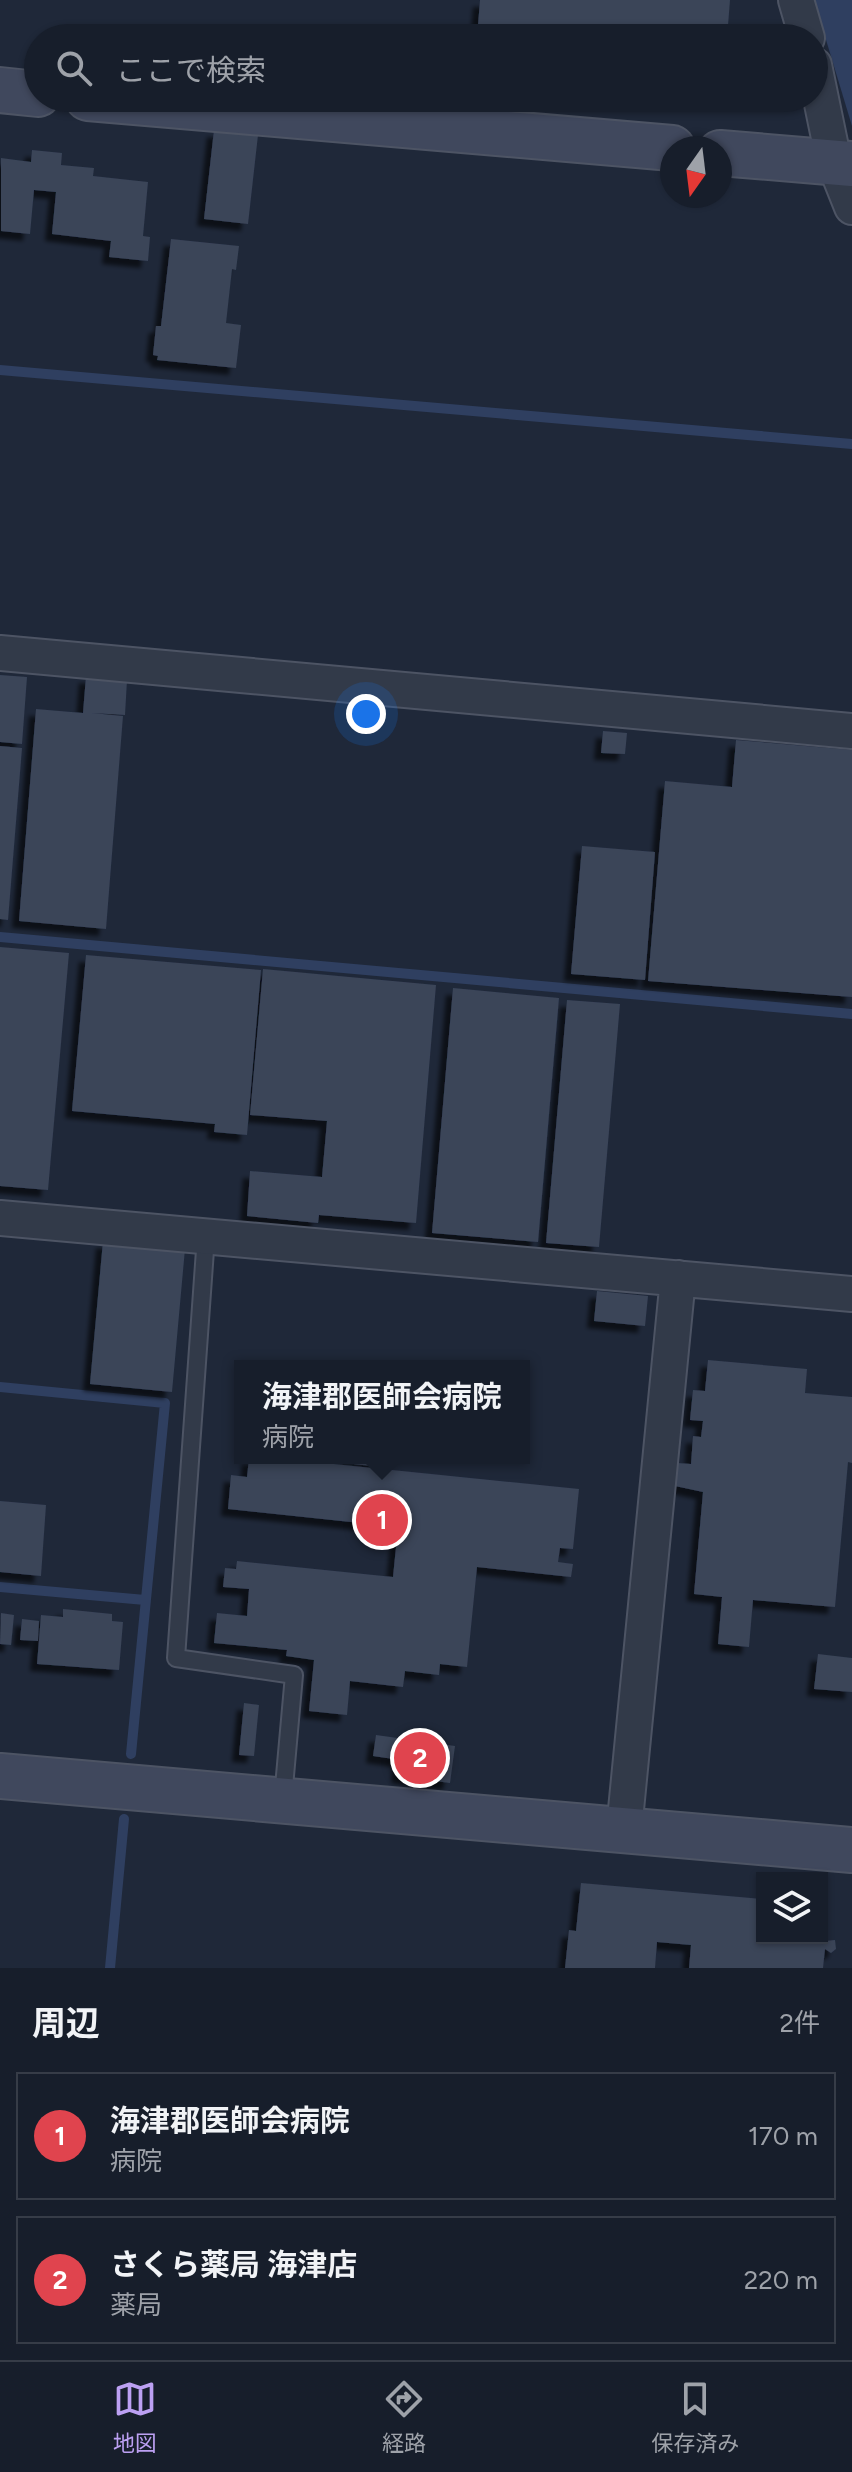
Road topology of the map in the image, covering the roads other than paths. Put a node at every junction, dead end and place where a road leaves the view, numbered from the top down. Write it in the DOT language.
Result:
graph roads {
  1 [pos="796,0"];
  2 [pos="803,24"];
  3 [pos="0,90"];
  4 [pos="24,93"];
  5 [pos="828,109"];
  6 [pos="252,112"];
  7 [pos="660,147"];
  8 [pos="732,154"];
  9 [pos="845,163"];
  10 [pos="852,207"];
  11 [pos="0,653"];
  12 [pos="852,731"];
  13 [pos="0,1218"];
  14 [pos="206,1236"];
  15 [pos="678,1278"];
  16 [pos="852,1294"];
  17 [pos="0,1776"];
  18 [pos="283,1802"];
  19 [pos="624,1830"];
  20 [pos="852,1850"];
  1 -- 2 [label="street"];
  3 -- 4 [label="street"];
  5 -- 9 [label="street"];
  6 -- 7 [label="street"];
  8 -- 9 [label="street"];
  9 -- 10 [label="street"];
  11 -- 12 [label="street"];
  13 -- 14 [label="street"];
  14 -- 15 [label="street"];
  14 -- 18 [label="lane"];
  15 -- 16 [label="street"];
  15 -- 19 [label="street"];
  17 -- 18 [label="street"];
  18 -- 19 [label="street"];
  19 -- 20 [label="street"];
}
